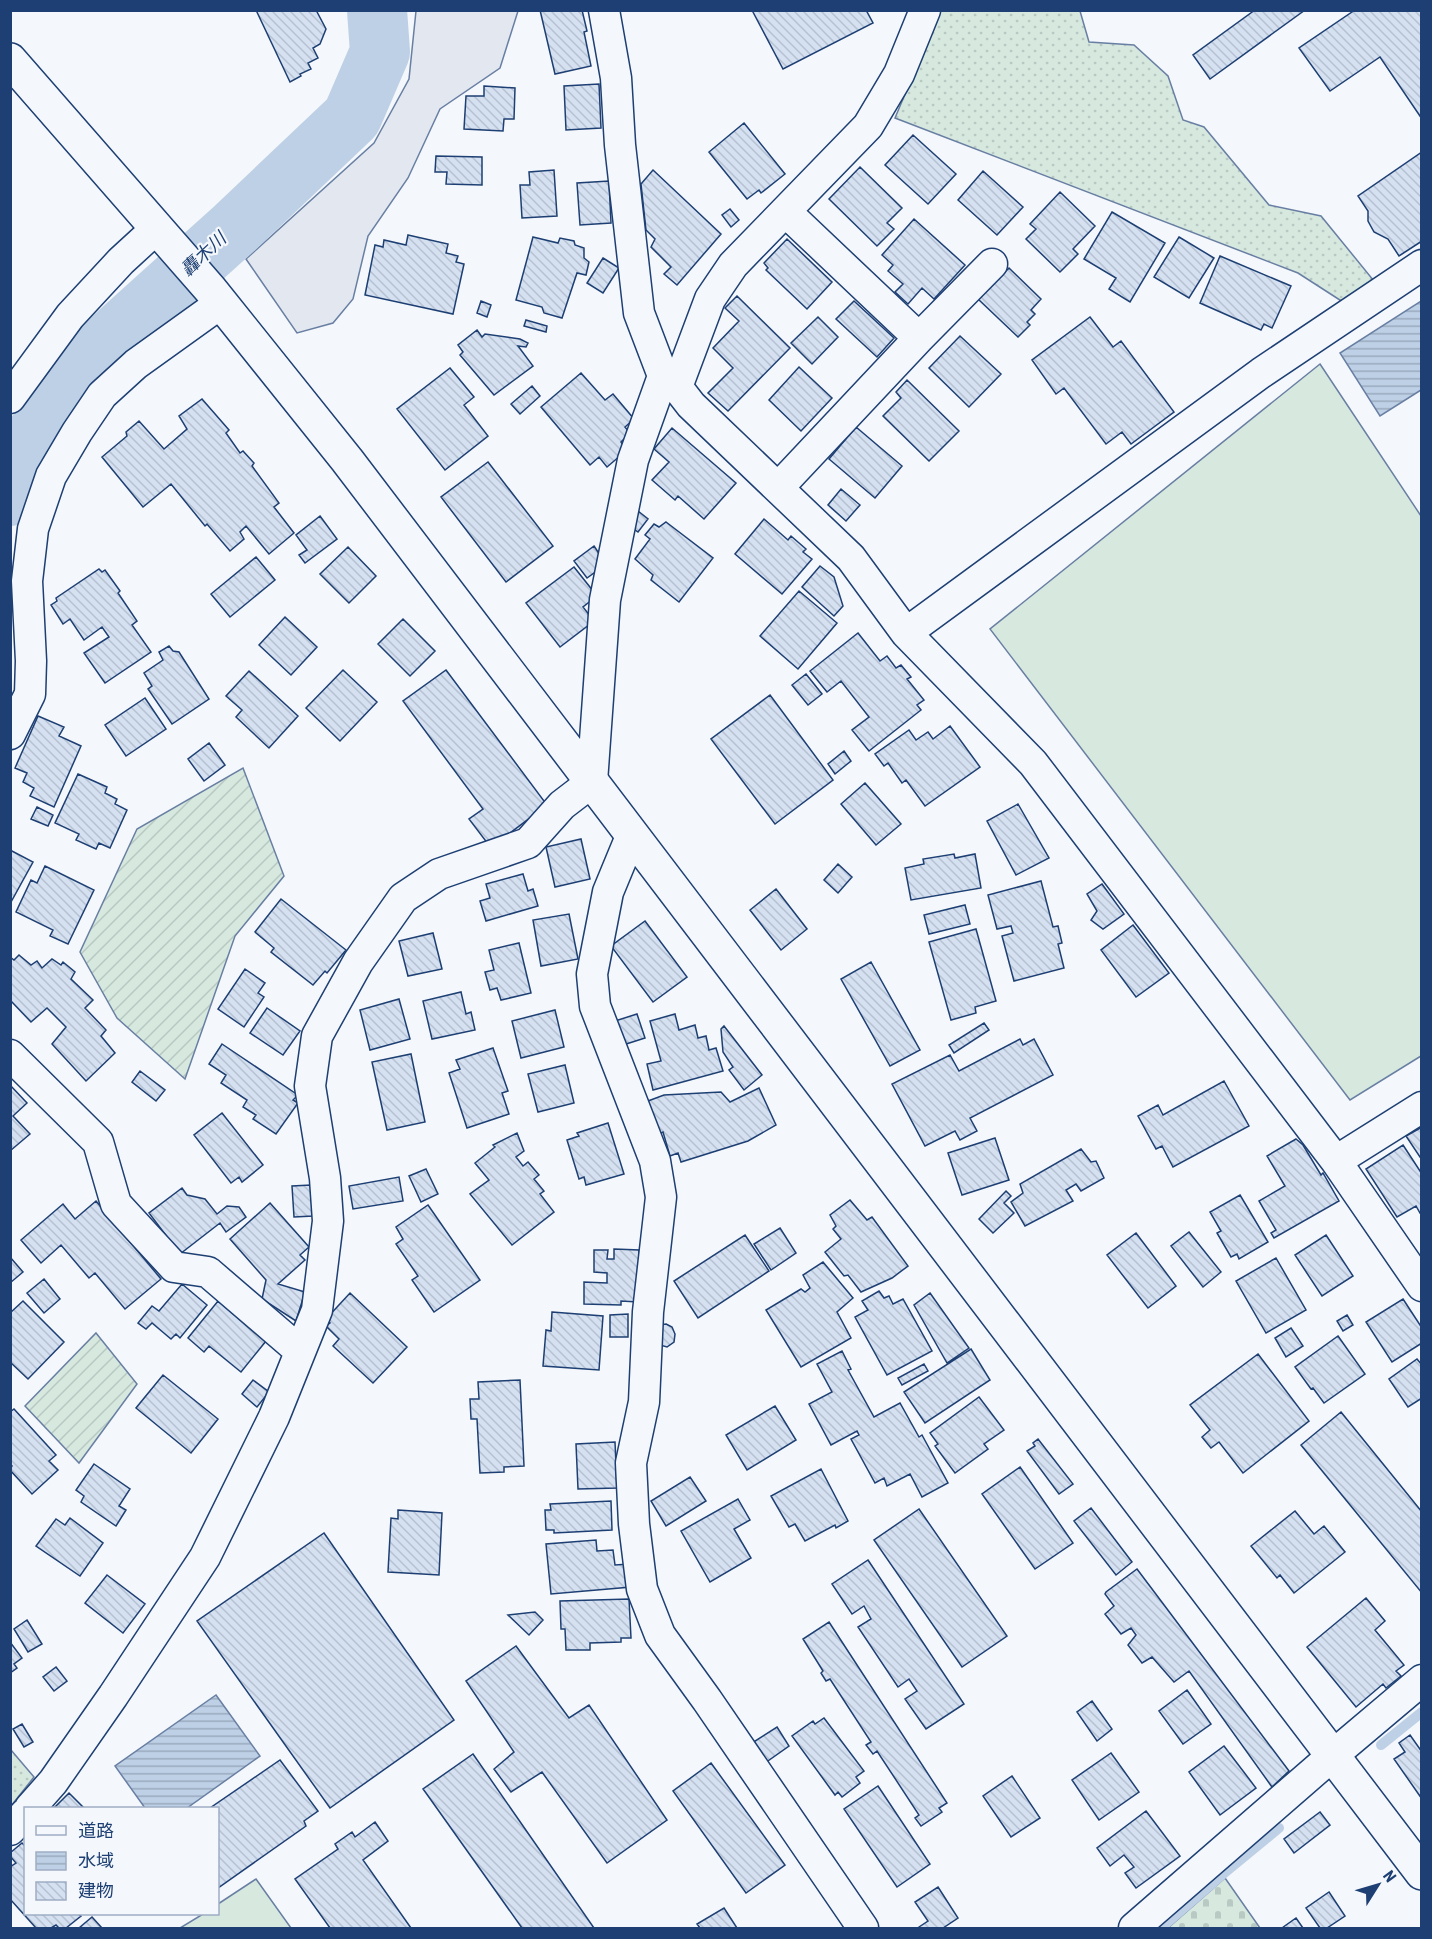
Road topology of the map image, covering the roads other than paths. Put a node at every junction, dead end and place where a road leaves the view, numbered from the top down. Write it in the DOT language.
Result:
graph roads {
  1 [pos="604,10"];
  2 [pos="925,10"];
  3 [pos="10,60"];
  4 [pos="786,212"];
  5 [pos="162,232"];
  6 [pos="992,264"];
  7 [pos="1422,265"];
  8 [pos="215,296"];
  9 [pos="918,338"];
  10 [pos="670,382"];
  11 [pos="10,398"];
  12 [pos="778,488"];
  13 [pos="906,633"];
  14 [pos="10,734"];
  15 [pos="592,782"];
  16 [pos="632,834"];
  17 [pos="10,1055"];
  18 [pos="1422,1107"];
  19 [pos="1336,1161"];
  20 [pos="1422,1286"];
  21 [pos="300,1351"];
  22 [pos="1422,1680"];
  23 [pos="1332,1755"];
  24 [pos="32,1807"];
  25 [pos="24,1815"];
  26 [pos="10,1830"];
  27 [pos="1422,1873"];
  28 [pos="862,1929"];
  29 [pos="1134,1929"];
  1 -- 10 [label="street"];
  2 -- 4 [label="street"];
  3 -- 5 [label="street"];
  4 -- 9 [label="street"];
  4 -- 10 [label="street"];
  5 -- 8 [label="street"];
  5 -- 11 [label="street"];
  6 -- 9 [label="street"];
  7 -- 13 [label="street"];
  8 -- 14 [label="street"];
  8 -- 15 [label="street"];
  9 -- 12 [label="street"];
  10 -- 12 [label="street"];
  10 -- 15 [label="street"];
  12 -- 13 [label="street"];
  13 -- 19 [label="street"];
  15 -- 16 [label="street"];
  15 -- 21 [label="street"];
  16 -- 23 [label="street"];
  16 -- 28 [label="street"];
  17 -- 21 [label="street"];
  18 -- 19 [label="street"];
  19 -- 20 [label="street"];
  21 -- 24 [label="street"];
  22 -- 23 [label="street"];
  23 -- 27 [label="street"];
  23 -- 29 [label="street"];
  25 -- 26 [label="street"];
}
